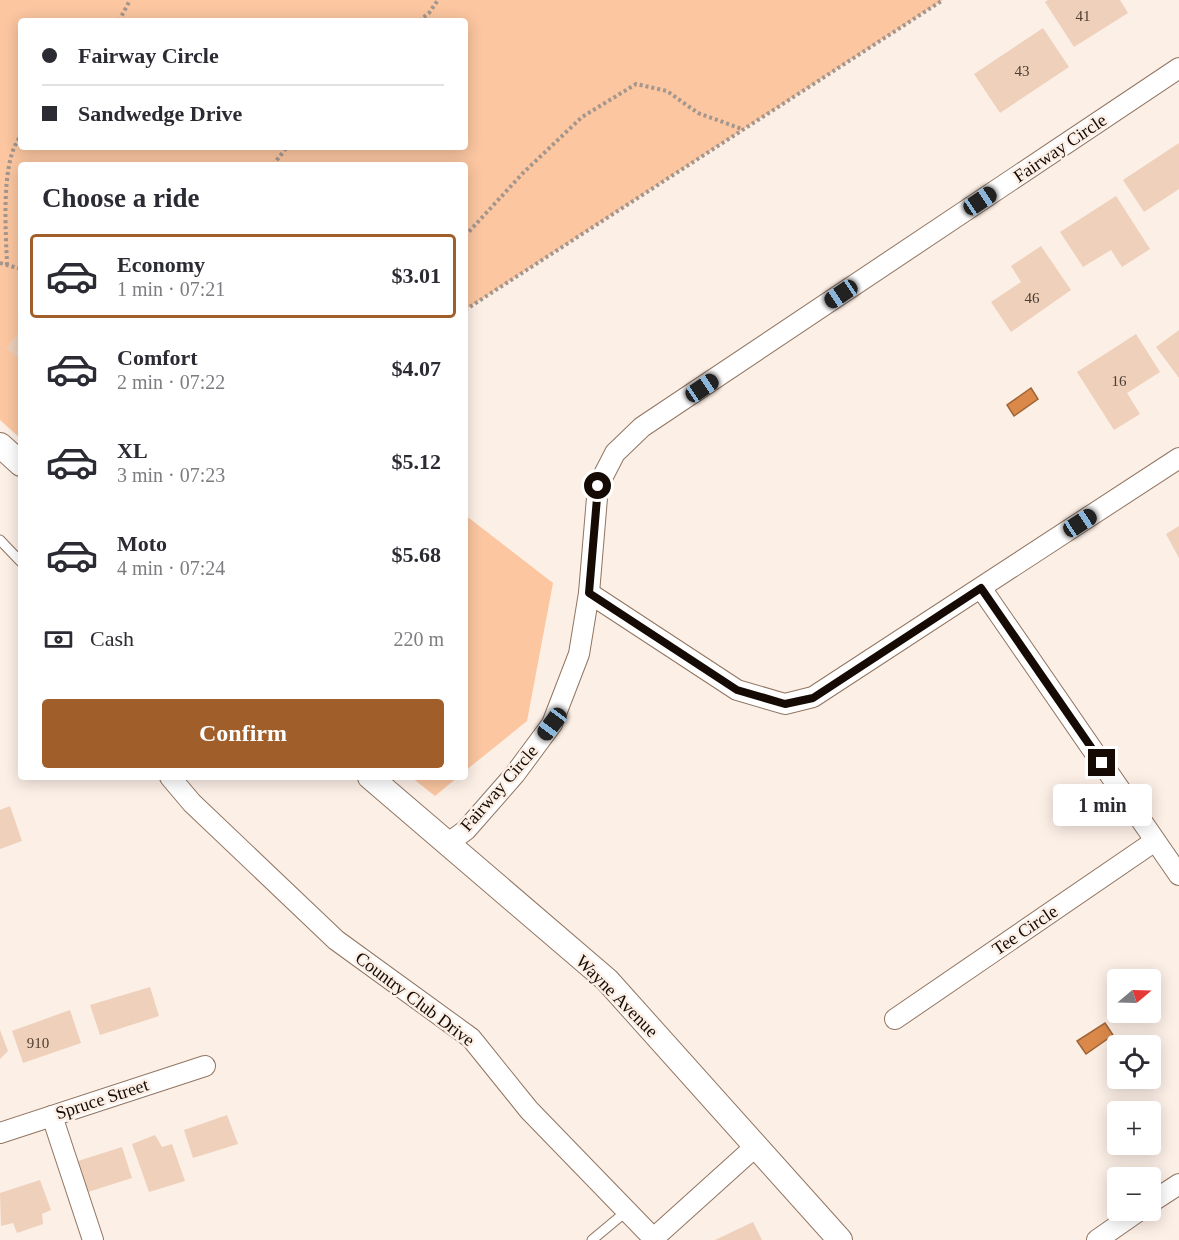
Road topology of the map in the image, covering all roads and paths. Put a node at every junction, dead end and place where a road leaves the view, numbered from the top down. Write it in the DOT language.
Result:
graph roads {
  1 [pos="130,0"];
  2 [pos="438,0"];
  3 [pos="943,0"];
  4 [pos="121,18"];
  5 [pos="423,18"];
  6 [pos="1179,68"];
  7 [pos="743,130"];
  8 [pos="18,139"];
  9 [pos="285,150"];
  10 [pos="275,162"];
  11 [pos="468,233"];
  12 [pos="0,263"];
  13 [pos="7,265"];
  14 [pos="18,268"];
  15 [pos="468,308"];
  16 [pos="0,445"];
  17 [pos="1179,458"];
  18 [pos="18,461"];
  19 [pos="0,540"];
  20 [pos="18,559"];
  21 [pos="981,588"];
  22 [pos="589,593"];
  23 [pos="173,780"];
  24 [pos="373,780"];
  25 [pos="1155,841"];
  26 [pos="447,844"];
  27 [pos="1179,875"];
  28 [pos="895,1019"];
  29 [pos="205,1066"];
  30 [pos="51,1116"];
  31 [pos="0,1133"];
  32 [pos="756,1146"];
  33 [pos="1179,1184"];
  34 [pos="1161,1196"];
  35 [pos="627,1210"];
  36 [pos="1124,1221"];
  37 [pos="654,1239"];
  38 [pos="93,1240"];
  39 [pos="592,1240"];
  40 [pos="840,1240"];
  41 [pos="1097,1240"];
  1 -- 4 [label="path"];
  2 -- 5 [label="path"];
  3 -- 7 [label="path"];
  6 -- 22 [label="street, Fairway Circle"];
  7 -- 11 [label="path"];
  7 -- 15 [label="path"];
  8 -- 13 [label="path"];
  9 -- 10 [label="path"];
  12 -- 13 [label="path"];
  13 -- 14 [label="path"];
  16 -- 18 [label="street"];
  17 -- 21 [label="street"];
  19 -- 20 [label="lane"];
  21 -- 22 [label="street"];
  21 -- 25 [label="street"];
  22 -- 26 [label="street, Fairway Circle"];
  23 -- 35 [label="street, Country Club Drive"];
  24 -- 26 [label="street, Wayne Avenue"];
  25 -- 27 [label="street"];
  25 -- 28 [label="street, Tee Circle"];
  26 -- 32 [label="street, Wayne Avenue"];
  29 -- 30 [label="street, Spruce Street"];
  30 -- 31 [label="street, Spruce Street"];
  30 -- 38 [label="street"];
  32 -- 37 [label="street, Country Club Drive"];
  32 -- 40 [label="street, Wayne Avenue"];
  33 -- 34 [label="street"];
  35 -- 37 [label="street, Country Club Drive"];
  35 -- 39 [label="lane"];
  36 -- 41 [label="street"];
}
